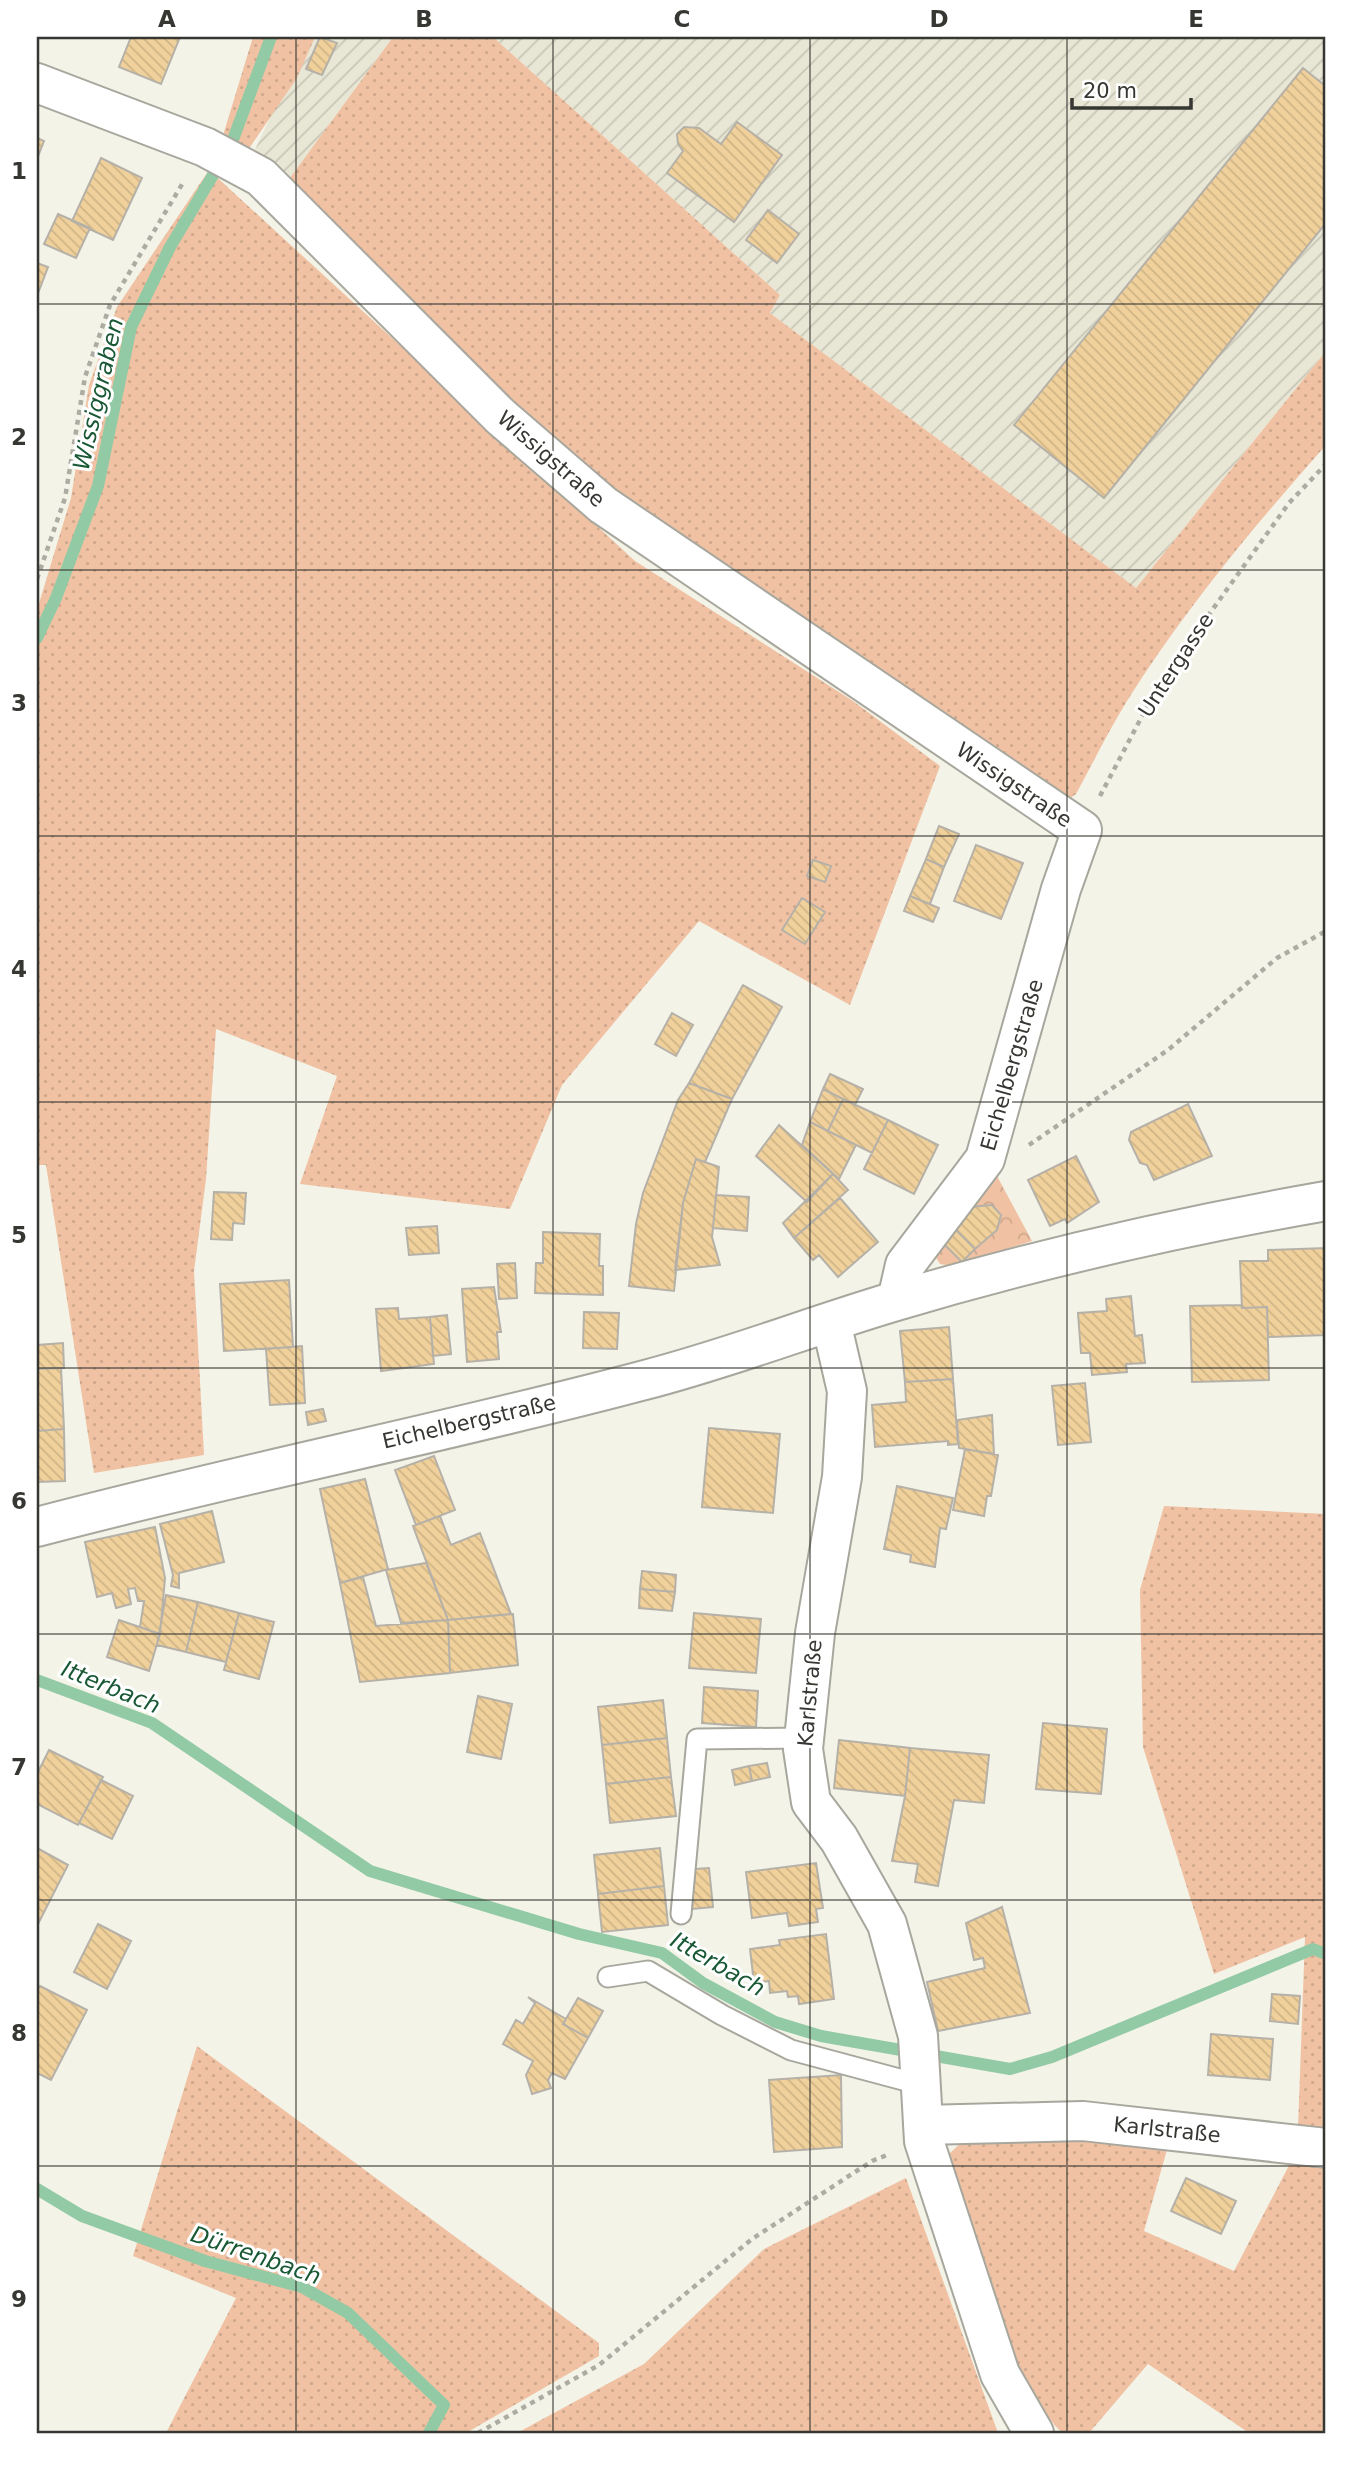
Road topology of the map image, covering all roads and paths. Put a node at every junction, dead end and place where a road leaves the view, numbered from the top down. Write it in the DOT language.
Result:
graph roads {
  1 [pos="37,83"];
  2 [pos="205,147"];
  3 [pos="1326,464"];
  4 [pos="37,579"];
  5 [pos="1082,831"];
  6 [pos="1326,931"];
  7 [pos="985,1159"];
  8 [pos="1326,1201"];
  9 [pos="897,1300"];
  10 [pos="831,1322"];
  11 [pos="37,1527"];
  12 [pos="804,1738"];
  13 [pos="681,1914"];
  14 [pos="608,1977"];
  15 [pos="918,2084"];
  16 [pos="923,2133"];
  17 [pos="1326,2148"];
  18 [pos="478,2433"];
  19 [pos="1034,2433"];
  1 -- 2 [label="street, Wissigstraße"];
  2 -- 4 [label="path"];
  2 -- 5 [label="street, Wissigstraße"];
  3 -- 5 [label="path, Untergasse"];
  5 -- 7 [label="street, Eichelbergstraße"];
  6 -- 7 [label="path"];
  7 -- 9 [label="street, Eichelbergstraße"];
  8 -- 9 [label="street, Eichelbergstraße"];
  9 -- 10 [label="street, Eichelbergstraße"];
  10 -- 11 [label="street, Eichelbergstraße"];
  10 -- 12 [label="street, Karlstraße"];
  12 -- 13 [label="lane"];
  12 -- 15 [label="street, Karlstraße"];
  14 -- 15 [label="lane"];
  15 -- 16 [label="street, Karlstraße"];
  16 -- 17 [label="street, Karlstraße"];
  16 -- 18 [label="path"];
  16 -- 19 [label="street, Karlstraße"];
}
